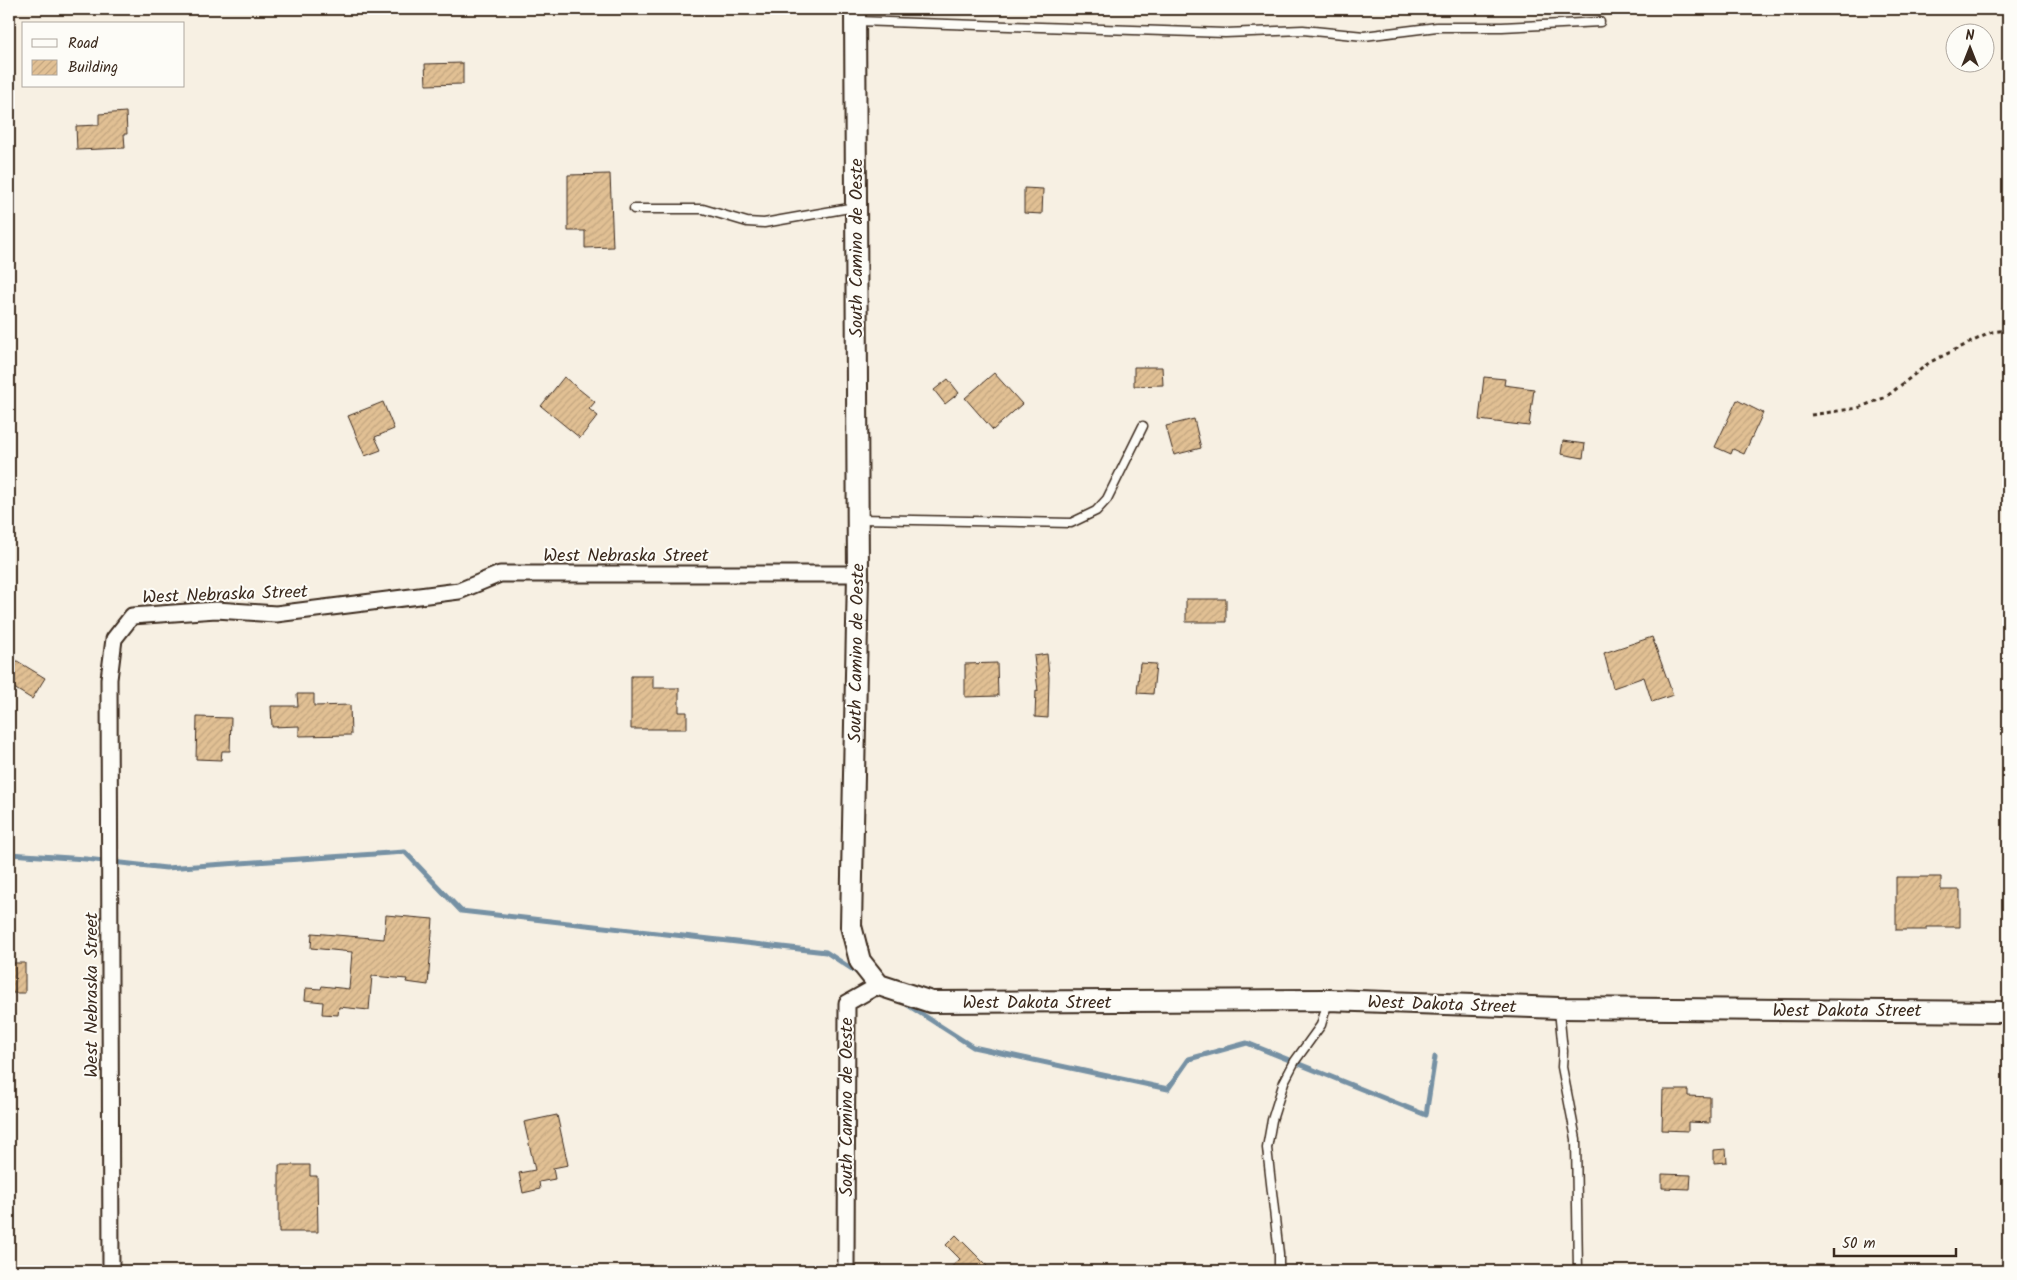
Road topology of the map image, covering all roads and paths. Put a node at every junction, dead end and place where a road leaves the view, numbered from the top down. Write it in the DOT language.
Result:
graph roads {
  1 [pos="855,15"];
  2 [pos="1600,22"];
  3 [pos="855,207"];
  4 [pos="634,209"];
  5 [pos="2008,330"];
  6 [pos="1810,415"];
  7 [pos="1142,426"];
  8 [pos="857,519"];
  9 [pos="858,574"];
  10 [pos="879,985"];
  11 [pos="1328,1000"];
  12 [pos="1559,1008"];
  13 [pos="2008,1012"];
  14 [pos="111,1271"];
  15 [pos="846,1271"];
  16 [pos="1279,1271"];
  17 [pos="1578,1271"];
  1 -- 2 [label="lane"];
  1 -- 3 [label="street, South Camino de Oeste"];
  3 -- 4 [label="lane"];
  3 -- 8 [label="street, South Camino de Oeste"];
  5 -- 6 [label="path"];
  7 -- 8 [label="lane"];
  8 -- 9 [label="street, South Camino de Oeste"];
  9 -- 10 [label="street, South Camino de Oeste"];
  9 -- 14 [label="street, West Nebraska Street"];
  10 -- 11 [label="street, West Dakota Street"];
  10 -- 15 [label="street, South Camino de Oeste"];
  11 -- 12 [label="street, West Dakota Street"];
  11 -- 16 [label="lane"];
  12 -- 13 [label="street, West Dakota Street"];
  12 -- 17 [label="lane"];
}
